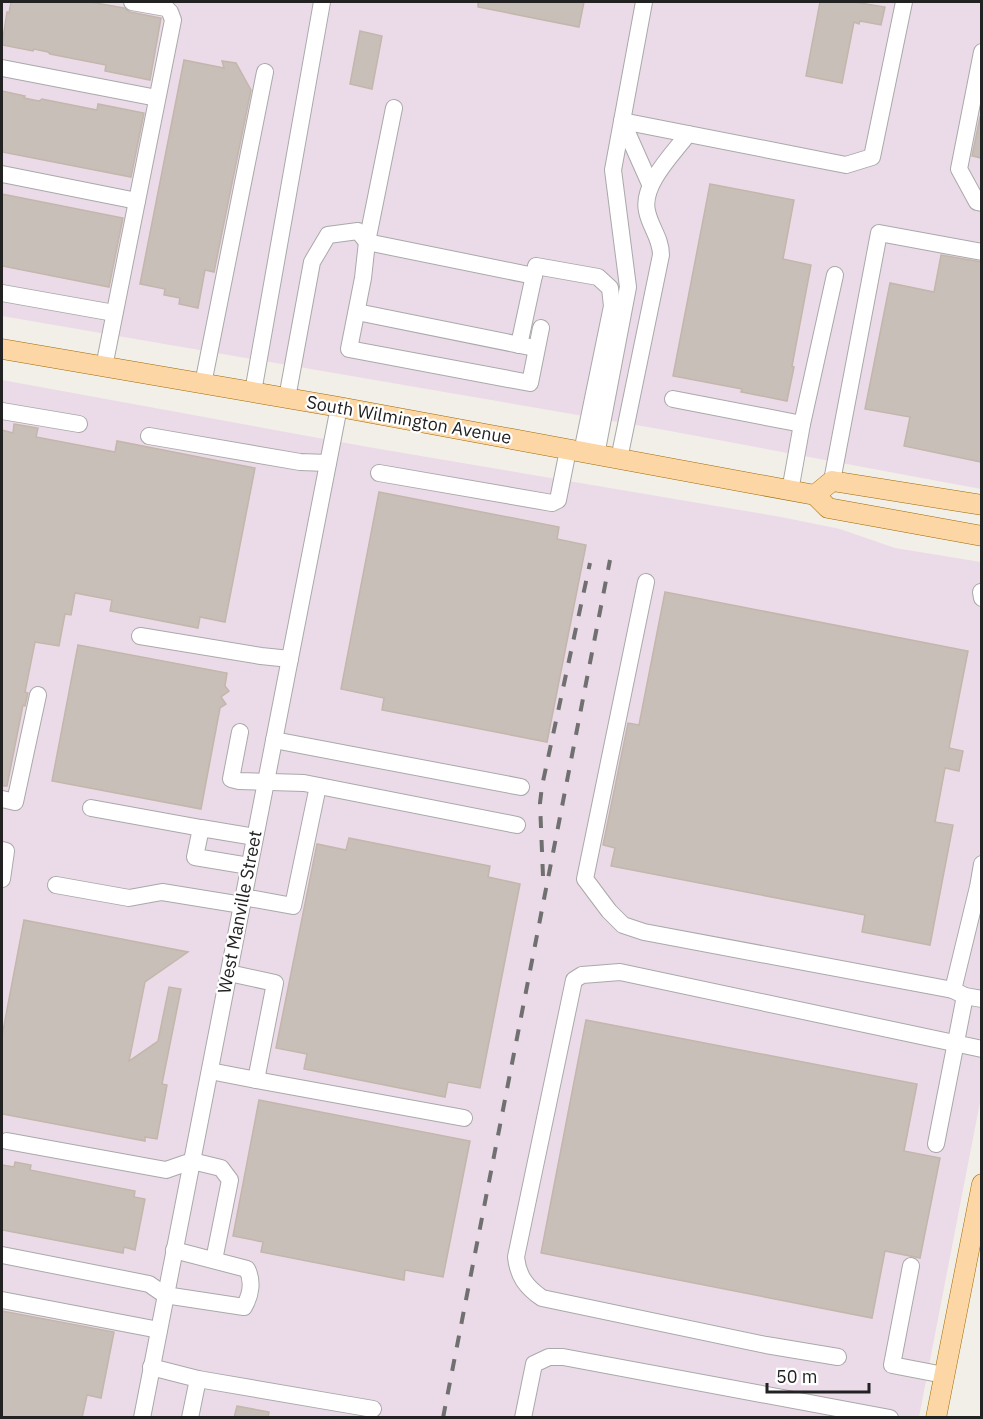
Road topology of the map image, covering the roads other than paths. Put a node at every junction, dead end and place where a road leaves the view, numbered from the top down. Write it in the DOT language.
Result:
graph roads {
  1 [pos="132,2"];
  2 [pos="322,2"];
  3 [pos="644,2"];
  4 [pos="903,2"];
  5 [pos="981,52"];
  6 [pos="2,68"];
  7 [pos="265,72"];
  8 [pos="157,99"];
  9 [pos="394,108"];
  10 [pos="622,121"];
  11 [pos="688,134"];
  12 [pos="2,174"];
  13 [pos="650,184"];
  14 [pos="136,201"];
  15 [pos="981,203"];
  16 [pos="368,242"];
  17 [pos="981,252"];
  18 [pos="835,275"];
  19 [pos="534,276"];
  20 [pos="2,293"];
  21 [pos="357,312"];
  22 [pos="114,314"];
  23 [pos="541,328"];
  24 [pos="519,345"];
  25 [pos="537,348"];
  26 [pos="2,349"];
  27 [pos="104,367"];
  28 [pos="203,384"];
  29 [pos="253,392"];
  30 [pos="287,398"];
  31 [pos="673,399"];
  32 [pos="339,407"];
  33 [pos="2,411"];
  34 [pos="79,424"];
  35 [pos="802,424"];
  36 [pos="149,436"];
  37 [pos="582,452"];
  38 [pos="619,459"];
  39 [pos="328,463"];
  40 [pos="379,473"];
  41 [pos="832,481"];
  42 [pos="790,490"];
  43 [pos="815,495"];
  44 [pos="981,505"];
  45 [pos="981,536"];
  46 [pos="646,582"];
  47 [pos="140,636"];
  48 [pos="290,659"];
  49 [pos="38,695"];
  50 [pos="240,732"];
  51 [pos="274,740"];
  52 [pos="266,781"];
  53 [pos="318,786"];
  54 [pos="521,787"];
  55 [pos="2,799"];
  56 [pos="92,808"];
  57 [pos="517,825"];
  58 [pos="201,828"];
  59 [pos="255,837"];
  60 [pos="2,850"];
  61 [pos="981,864"];
  62 [pos="249,866"];
  63 [pos="2,879"];
  64 [pos="56,885"];
  65 [pos="242,901"];
  66 [pos="229,973"];
  67 [pos="966,995"];
  68 [pos="956,1044"];
  69 [pos="981,1049"];
  70 [pos="210,1071"];
  71 [pos="256,1080"];
  72 [pos="464,1119"];
  73 [pos="7,1141"];
  74 [pos="936,1144"];
  75 [pos="192,1161"];
  76 [pos="981,1184"];
  77 [pos="174,1250"];
  78 [pos="2,1255"];
  79 [pos="214,1260"];
  80 [pos="911,1266"];
  81 [pos="165,1295"];
  82 [pos="2,1300"];
  83 [pos="159,1330"];
  84 [pos="838,1357"];
  85 [pos="152,1367"];
  86 [pos="944,1375"];
  87 [pos="198,1379"];
  88 [pos="373,1409"];
  89 [pos="889,1417"];
  90 [pos="142,1418"];
  91 [pos="190,1418"];
  92 [pos="523,1418"];
  93 [pos="936,1418"];
  1 -- 8 [label="street"];
  2 -- 29 [label="street"];
  3 -- 10 [label="street"];
  4 -- 11 [label="street"];
  5 -- 15 [label="street"];
  6 -- 8 [label="street"];
  7 -- 28 [label="street"];
  8 -- 14 [label="street"];
  9 -- 16 [label="street"];
  10 -- 11 [label="street"];
  10 -- 13 [label="street"];
  10 -- 37 [label="street"];
  11 -- 13 [label="street"];
  12 -- 14 [label="street"];
  13 -- 38 [label="street"];
  14 -- 22 [label="street"];
  16 -- 19 [label="street"];
  16 -- 21 [label="street"];
  16 -- 30 [label="street"];
  17 -- 41 [label="street"];
  18 -- 35 [label="street"];
  19 -- 24 [label="street"];
  19 -- 37 [label="street"];
  20 -- 22 [label="street"];
  21 -- 24 [label="street"];
  21 -- 25 [label="street"];
  22 -- 27 [label="street"];
  23 -- 25 [label="street"];
  24 -- 25 [label="street"];
  26 -- 27 [label="main road, South Wilmington Avenue"];
  27 -- 28 [label="main road, South Wilmington Avenue"];
  28 -- 29 [label="main road, South Wilmington Avenue"];
  29 -- 30 [label="main road, South Wilmington Avenue"];
  30 -- 32 [label="main road, South Wilmington Avenue"];
  31 -- 35 [label="street"];
  32 -- 37 [label="main road, South Wilmington Avenue"];
  32 -- 39 [label="street, West Manville Street"];
  33 -- 34 [label="street"];
  35 -- 42 [label="street"];
  36 -- 39 [label="street"];
  37 -- 38 [label="main road, South Wilmington Avenue"];
  37 -- 40 [label="street"];
  38 -- 42 [label="main road, South Wilmington Avenue"];
  39 -- 48 [label="street, West Manville Street"];
  41 -- 43 [label="main road"];
  41 -- 44 [label="main road"];
  42 -- 43 [label="main road, South Wilmington Avenue"];
  43 -- 45 [label="main road, South Wilmington Avenue"];
  46 -- 67 [label="street"];
  47 -- 48 [label="street"];
  48 -- 51 [label="street, West Manville Street"];
  49 -- 55 [label="street"];
  50 -- 52 [label="street"];
  51 -- 52 [label="street, West Manville Street"];
  51 -- 54 [label="street"];
  52 -- 53 [label="street"];
  52 -- 59 [label="street, West Manville Street"];
  53 -- 57 [label="street"];
  53 -- 65 [label="street"];
  56 -- 58 [label="street"];
  58 -- 59 [label="street"];
  58 -- 62 [label="street"];
  59 -- 62 [label="street, West Manville Street"];
  60 -- 63 [label="street"];
  61 -- 67 [label="street"];
  62 -- 65 [label="street, West Manville Street"];
  64 -- 65 [label="street"];
  65 -- 66 [label="street, West Manville Street"];
  66 -- 70 [label="street, West Manville Street"];
  66 -- 71 [label="street"];
  67 -- 68 [label="street"];
  68 -- 69 [label="street"];
  68 -- 74 [label="street"];
  68 -- 84 [label="street"];
  70 -- 71 [label="street"];
  70 -- 75 [label="street, West Manville Street"];
  71 -- 72 [label="street"];
  73 -- 75 [label="street"];
  75 -- 77 [label="street, West Manville Street"];
  75 -- 79 [label="street"];
  76 -- 86 [label="main road"];
  77 -- 79 [label="street"];
  77 -- 81 [label="street, West Manville Street"];
  78 -- 81 [label="street"];
  79 -- 81 [label="street"];
  80 -- 86 [label="street"];
  81 -- 83 [label="street, West Manville Street"];
  82 -- 83 [label="street"];
  83 -- 85 [label="street, West Manville Street"];
  85 -- 87 [label="street"];
  85 -- 90 [label="street, West Manville Street"];
  86 -- 93 [label="main road"];
  87 -- 88 [label="street"];
  87 -- 91 [label="street"];
  89 -- 92 [label="street"];
}
